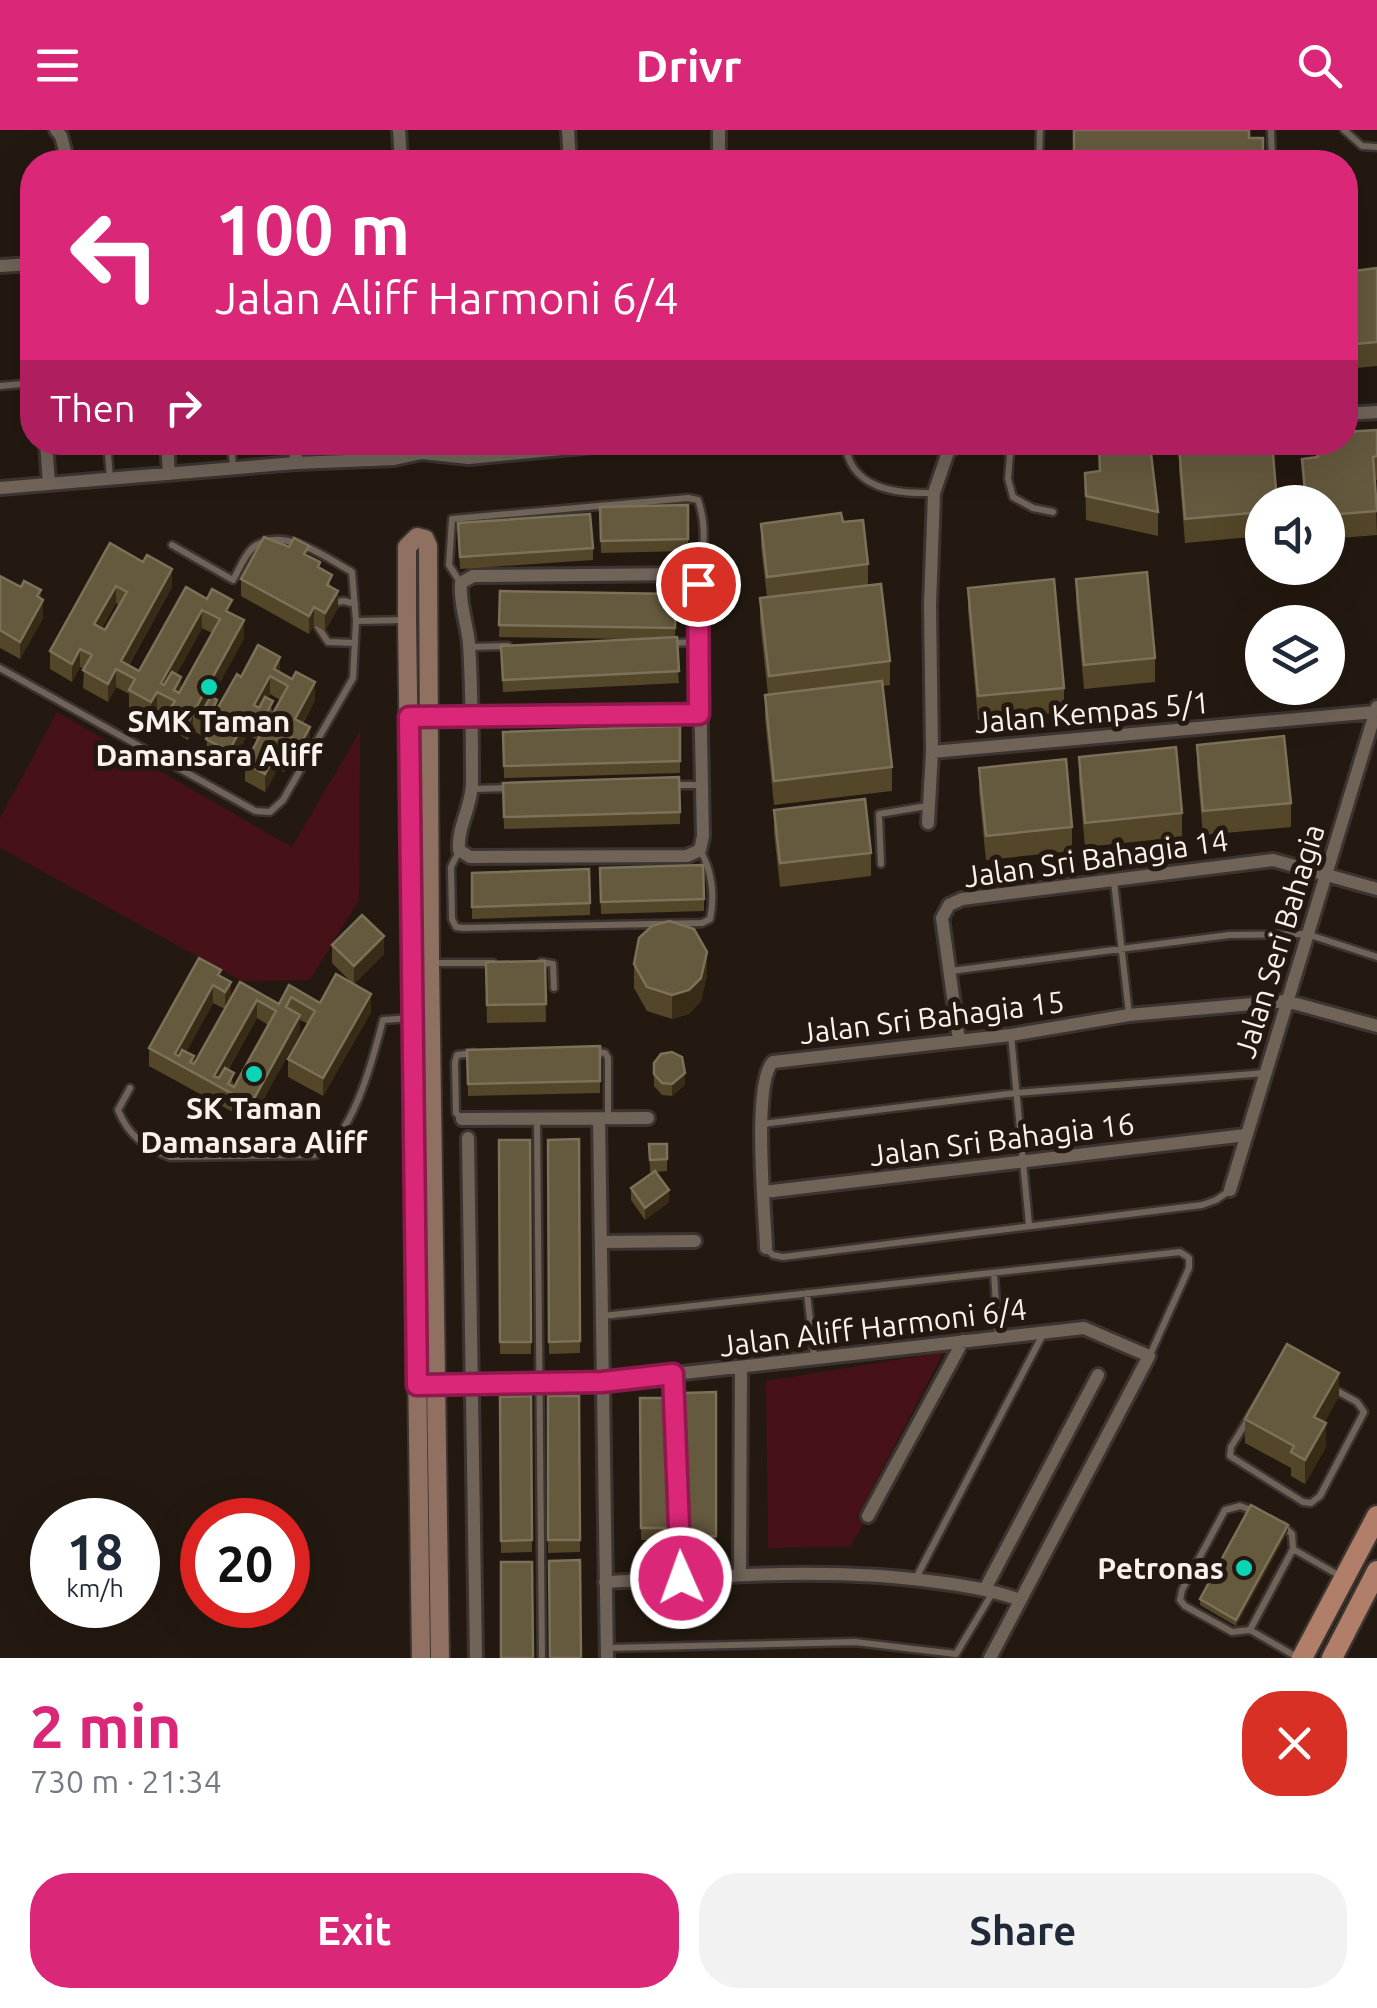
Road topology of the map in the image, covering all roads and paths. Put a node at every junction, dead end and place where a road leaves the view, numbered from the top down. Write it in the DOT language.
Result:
graph roads {
  1 [pos="1344,130"];
  2 [pos="1377,146"];
  3 [pos="47,455"];
  4 [pos="108,455"];
  5 [pos="168,455"];
  6 [pos="232,455"];
  7 [pos="296,455"];
  8 [pos="357,455"];
  9 [pos="404,455"];
  10 [pos="442,455"];
  11 [pos="467,455"];
  12 [pos="849,455"];
  13 [pos="951,455"];
  14 [pos="1010,455"];
  15 [pos="357,461"];
  16 [pos="296,463"];
  17 [pos="233,468"];
  18 [pos="169,474"];
  19 [pos="110,479"];
  20 [pos="49,484"];
  21 [pos="0,488"];
  22 [pos="934,494"];
  23 [pos="1054,512"];
  24 [pos="172,545"];
  25 [pos="696,575"];
  26 [pos="461,583"];
  27 [pos="329,604"];
  28 [pos="355,604"];
  29 [pos="407,620"];
  30 [pos="356,621"];
  31 [pos="318,627"];
  32 [pos="355,642"];
  33 [pos="700,642"];
  34 [pos="662,643"];
  35 [pos="527,646"];
  36 [pos="469,647"];
  37 [pos="0,668"];
  38 [pos="1376,709"];
  39 [pos="699,714"];
  40 [pos="409,717"];
  41 [pos="429,717"];
  42 [pos="470,717"];
  43 [pos="932,752"];
  44 [pos="700,785"];
  45 [pos="662,786"];
  46 [pos="472,788"];
  47 [pos="529,788"];
  48 [pos="928,806"];
  49 [pos="928,824"];
  50 [pos="459,850"];
  51 [pos="700,850"];
  52 [pos="881,864"];
  53 [pos="1325,874"];
  54 [pos="1114,879"];
  55 [pos="1377,890"];
  56 [pos="1307,934"];
  57 [pos="1122,948"];
  58 [pos="1377,956"];
  59 [pos="430,962"];
  60 [pos="529,962"];
  61 [pos="495,963"];
  62 [pos="950,972"];
  63 [pos="554,988"];
  64 [pos="1286,1001"];
  65 [pos="1129,1015"];
  66 [pos="412,1018"];
  67 [pos="1377,1026"];
  68 [pos="1011,1034"];
  69 [pos="959,1040"];
  70 [pos="578,1052"];
  71 [pos="482,1053"];
  72 [pos="1264,1073"];
  73 [pos="130,1088"];
  74 [pos="1016,1093"];
  75 [pos="648,1118"];
  76 [pos="462,1119"];
  77 [pos="537,1119"];
  78 [pos="604,1119"];
  79 [pos="761,1124"];
  80 [pos="1246,1135"];
  81 [pos="468,1138"];
  82 [pos="1023,1162"];
  83 [pos="1230,1190"];
  84 [pos="764,1192"];
  85 [pos="1029,1226"];
  86 [pos="696,1241"];
  87 [pos="602,1242"];
  88 [pos="766,1248"];
  89 [pos="994,1272"];
  90 [pos="807,1293"];
  91 [pos="602,1316"];
  92 [pos="1044,1332"];
  93 [pos="998,1337"];
  94 [pos="963,1341"];
  95 [pos="1149,1356"];
  96 [pos="814,1358"];
  97 [pos="741,1368"];
  98 [pos="673,1374"];
  99 [pos="1098,1375"];
  100 [pos="602,1382"];
  101 [pos="539,1384"];
  102 [pos="426,1385"];
  103 [pos="474,1386"];
  104 [pos="1364,1412"];
  105 [pos="1377,1418"];
  106 [pos="1258,1513"];
  107 [pos="868,1516"];
  108 [pos="1377,1516"];
  109 [pos="1271,1519"];
  110 [pos="1293,1550"];
  111 [pos="1377,1571"];
  112 [pos="740,1574"];
  113 [pos="681,1578"];
  114 [pos="1344,1578"];
  115 [pos="916,1579"];
  116 [pos="605,1582"];
  117 [pos="990,1590"];
  118 [pos="1020,1600"];
  119 [pos="1250,1630"];
  120 [pos="607,1653"];
  121 [pos="420,1658"];
  122 [pos="440,1658"];
  123 [pos="476,1658"];
  124 [pos="542,1658"];
  125 [pos="990,1658"];
  126 [pos="1300,1658"];
  127 [pos="1332,1658"];
  1 -- 2 [label="lane"];
  3 -- 20 [label="street"];
  4 -- 19 [label="lane"];
  5 -- 18 [label="street"];
  6 -- 17 [label="lane"];
  7 -- 16 [label="street"];
  8 -- 15 [label="lane"];
  9 -- 15 [label="street"];
  10 -- 11 [label="street"];
  12 -- 22 [label="lane"];
  13 -- 22 [label="street, Jalan Kempas 5/1"];
  14 -- 23 [label="lane"];
  15 -- 16 [label="street"];
  16 -- 17 [label="street"];
  17 -- 18 [label="street"];
  18 -- 19 [label="street"];
  19 -- 20 [label="street"];
  20 -- 21 [label="street"];
  22 -- 43 [label="street, Jalan Kempas 5/1"];
  24 -- 28 [label="lane"];
  25 -- 26 [label="street"];
  25 -- 26 [label="lane"];
  25 -- 33 [label="street"];
  26 -- 36 [label="street"];
  27 -- 28 [label="lane"];
  28 -- 30 [label="lane"];
  29 -- 30 [label="lane"];
  29 -- 40 [label="street"];
  29 -- 41 [label="street"];
  30 -- 32 [label="lane"];
  31 -- 32 [label="lane"];
  32 -- 37 [label="lane"];
  33 -- 34 [label="lane"];
  33 -- 39 [label="street"];
  35 -- 36 [label="lane"];
  36 -- 42 [label="street"];
  38 -- 43 [label="street, Jalan Kempas 5/1"];
  38 -- 53 [label="street, Jalan Seri Bahagia"];
  39 -- 42 [label="street"];
  39 -- 44 [label="street"];
  40 -- 41 [label="street"];
  40 -- 66 [label="street"];
  41 -- 42 [label="street"];
  41 -- 59 [label="street"];
  42 -- 46 [label="street"];
  43 -- 48 [label="street, Jalan Kempas 5/1"];
  44 -- 45 [label="lane"];
  44 -- 51 [label="street"];
  46 -- 47 [label="lane"];
  46 -- 50 [label="street"];
  48 -- 49 [label="street, Jalan Kempas 5/1"];
  48 -- 52 [label="lane"];
  50 -- 51 [label="street"];
  50 -- 51 [label="lane"];
  53 -- 54 [label="street, Jalan Sri Bahagia 14"];
  53 -- 55 [label="street, Jalan Sri Bahagia 14"];
  53 -- 56 [label="street, Jalan Seri Bahagia"];
  54 -- 57 [label="lane"];
  54 -- 62 [label="street, Jalan Sri Bahagia 14"];
  56 -- 57 [label="lane"];
  56 -- 58 [label="lane"];
  56 -- 64 [label="street, Jalan Seri Bahagia"];
  57 -- 62 [label="lane"];
  57 -- 65 [label="lane"];
  59 -- 61 [label="lane"];
  59 -- 102 [label="street"];
  60 -- 63 [label="lane"];
  62 -- 69 [label="street, Jalan Sri Bahagia 14"];
  64 -- 65 [label="street, Jalan Sri Bahagia 15"];
  64 -- 67 [label="street"];
  64 -- 72 [label="street, Jalan Seri Bahagia"];
  65 -- 68 [label="street, Jalan Sri Bahagia 15"];
  66 -- 73 [label="lane"];
  66 -- 102 [label="street"];
  68 -- 69 [label="street, Jalan Sri Bahagia 15"];
  68 -- 74 [label="lane"];
  69 -- 79 [label="street, Jalan Sri Bahagia 15"];
  70 -- 78 [label="lane"];
  71 -- 76 [label="lane"];
  72 -- 74 [label="lane"];
  72 -- 80 [label="street, Jalan Seri Bahagia"];
  74 -- 79 [label="lane"];
  74 -- 82 [label="lane"];
  75 -- 78 [label="street"];
  76 -- 77 [label="street"];
  77 -- 78 [label="street"];
  77 -- 101 [label="lane"];
  78 -- 87 [label="street"];
  79 -- 84 [label="street, Jalan Sri Bahagia 15"];
  80 -- 82 [label="street, Jalan Sri Bahagia 16"];
  80 -- 83 [label="street, Jalan Seri Bahagia"];
  81 -- 103 [label="street"];
  82 -- 84 [label="street, Jalan Sri Bahagia 16"];
  82 -- 85 [label="lane"];
  83 -- 85 [label="lane"];
  84 -- 88 [label="street, Jalan Sri Bahagia 15"];
  85 -- 88 [label="lane"];
  86 -- 87 [label="street"];
  87 -- 91 [label="street"];
  89 -- 90 [label="lane"];
  89 -- 93 [label="lane"];
  89 -- 95 [label="lane"];
  90 -- 91 [label="lane"];
  90 -- 96 [label="lane"];
  91 -- 100 [label="street"];
  92 -- 93 [label="street, Jalan Aliff Harmoni 6/4"];
  92 -- 95 [label="street, Jalan Aliff Harmoni 6/4"];
  92 -- 115 [label="lane"];
  93 -- 94 [label="street, Jalan Aliff Harmoni 6/4"];
  94 -- 96 [label="street, Jalan Aliff Harmoni 6/4"];
  94 -- 107 [label="street"];
  95 -- 118 [label="street"];
  96 -- 97 [label="street, Jalan Aliff Harmoni 6/4"];
  97 -- 98 [label="street, Jalan Aliff Harmoni 6/4"];
  97 -- 112 [label="street"];
  98 -- 100 [label="street, Jalan Aliff Harmoni 6/4"];
  98 -- 113 [label="lane"];
  99 -- 117 [label="street"];
  100 -- 101 [label="street, Jalan Aliff Harmoni 6/4"];
  100 -- 116 [label="street"];
  101 -- 103 [label="street, Jalan Aliff Harmoni 6/4"];
  101 -- 124 [label="lane"];
  102 -- 103 [label="street, Jalan Aliff Harmoni 6/4"];
  102 -- 121 [label="street"];
  102 -- 122 [label="street"];
  103 -- 123 [label="street"];
  104 -- 104 [label="lane"];
  104 -- 105 [label="lane"];
  106 -- 119 [label="lane"];
  108 -- 114 [label="main road"];
  109 -- 110 [label="lane"];
  110 -- 114 [label="lane"];
  110 -- 119 [label="lane"];
  111 -- 127 [label="main road"];
  112 -- 113 [label="street"];
  112 -- 115 [label="street"];
  113 -- 116 [label="street"];
  114 -- 126 [label="main road"];
  115 -- 117 [label="street"];
  116 -- 120 [label="street"];
  117 -- 118 [label="street"];
  117 -- 120 [label="lane"];
  118 -- 125 [label="street"];
  119 -- 126 [label="lane"];
}
